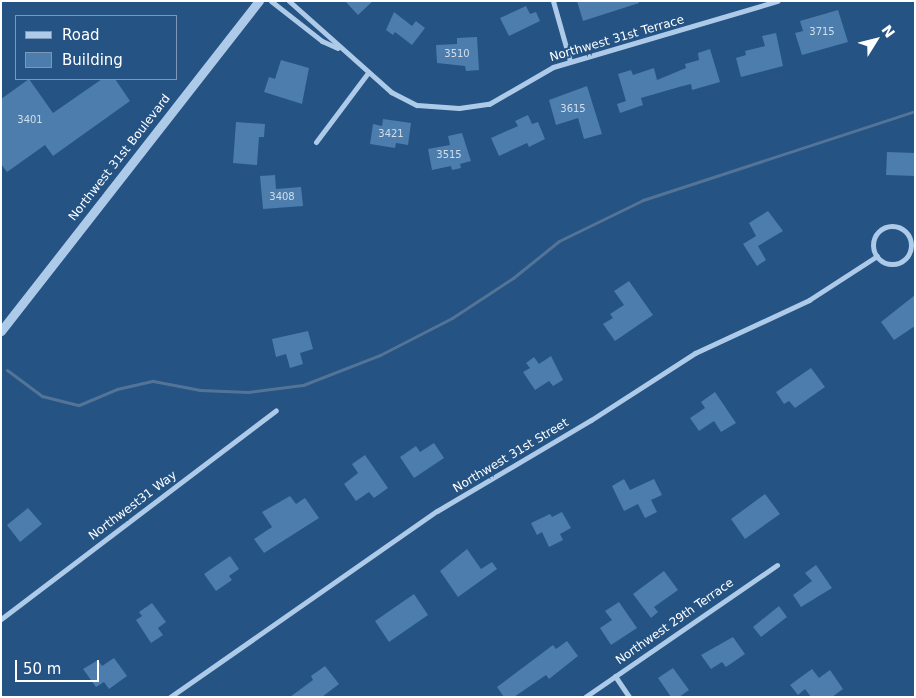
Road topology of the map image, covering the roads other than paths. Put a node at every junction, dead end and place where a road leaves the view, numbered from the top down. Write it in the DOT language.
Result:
graph roads {
  1 [pos="259,1"];
  2 [pos="271,1"];
  3 [pos="289,1"];
  4 [pos="553,1"];
  5 [pos="777,1"];
  6 [pos="338,48"];
  7 [pos="570,61"];
  8 [pos="367,74"];
  9 [pos="316,142"];
  10 [pos="877,256"];
  11 [pos="1,331"];
  12 [pos="276,410"];
  13 [pos="777,565"];
  14 [pos="1,619"];
  15 [pos="615,676"];
  16 [pos="170,697"];
  17 [pos="585,697"];
  18 [pos="629,697"];
  1 -- 11 [label="street, Northwest 31st Boulevard"];
  2 -- 6 [label="street, Northwest 31st Terrace"];
  3 -- 6 [label="street, Northwest 31st Terrace"];
  4 -- 7 [label="street"];
  5 -- 7 [label="street, Northwest 31st Terrace"];
  6 -- 8 [label="street, Northwest 31st Terrace"];
  7 -- 8 [label="street, Northwest 31st Terrace"];
  8 -- 9 [label="street"];
  10 -- 10 [label="street"];
  10 -- 16 [label="street, Northwest 31st Street"];
  12 -- 14 [label="street, Northwest31 Way"];
  13 -- 15 [label="street, Northwest 29th Terrace"];
  15 -- 17 [label="street, Northwest 29th Terrace"];
  15 -- 18 [label="street"];
}
